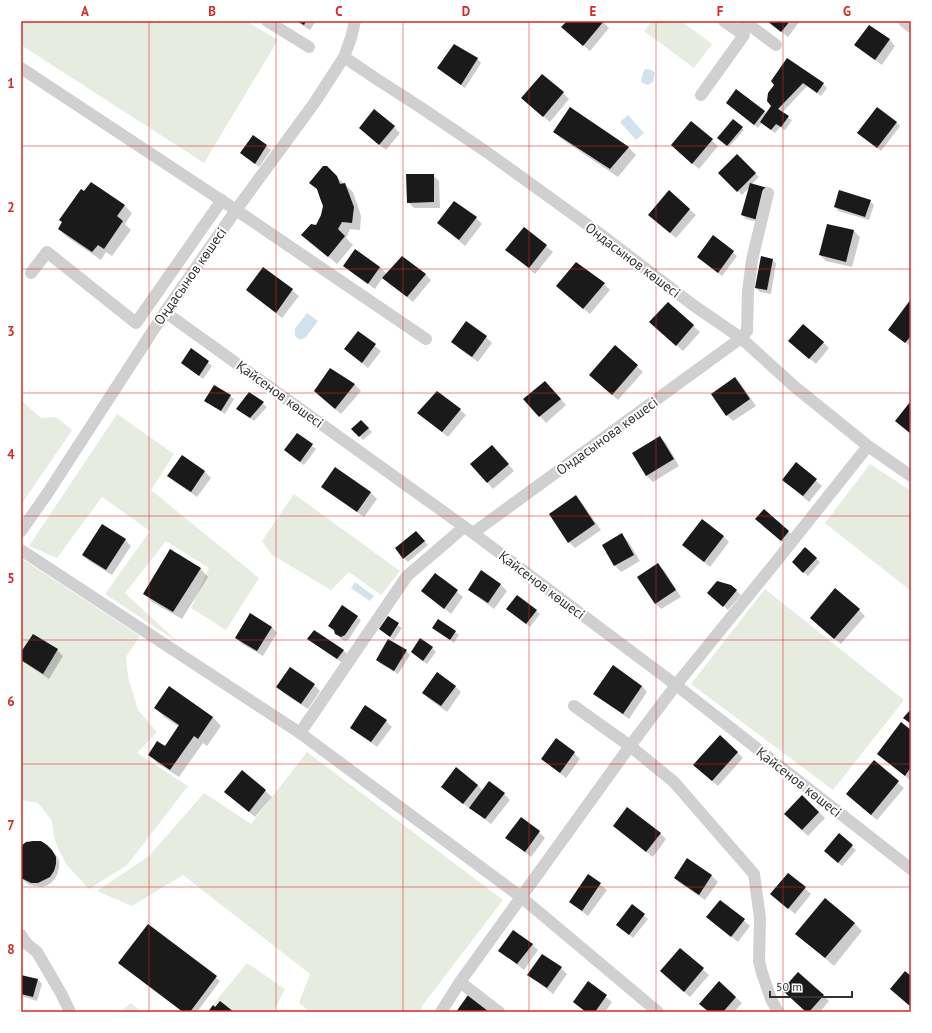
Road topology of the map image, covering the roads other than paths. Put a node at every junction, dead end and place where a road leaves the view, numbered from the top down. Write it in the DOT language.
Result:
graph roads {
  1 [pos="267,21"];
  2 [pos="355,21"];
  3 [pos="724,21"];
  4 [pos="744,21"];
  5 [pos="904,21"];
  6 [pos="911,27"];
  7 [pos="776,45"];
  8 [pos="309,47"];
  9 [pos="344,57"];
  10 [pos="21,68"];
  11 [pos="701,95"];
  12 [pos="768,193"];
  13 [pos="222,200"];
  14 [pos="236,210"];
  15 [pos="31,273"];
  16 [pos="165,312"];
  17 [pos="741,338"];
  18 [pos="426,339"];
  19 [pos="868,446"];
  20 [pos="911,476"];
  21 [pos="22,529"];
  22 [pos="469,530"];
  23 [pos="21,550"];
  24 [pos="676,685"];
  25 [pos="574,706"];
  26 [pos="300,733"];
  27 [pos="630,746"];
  28 [pos="911,869"];
  29 [pos="521,897"];
  30 [pos="21,935"];
  31 [pos="460,982"];
  32 [pos="70,1012"];
  33 [pos="441,1012"];
  34 [pos="500,1012"];
  35 [pos="658,1012"];
  36 [pos="778,1012"];
  1 -- 8 [label="street"];
  2 -- 9 [label="street, Оңдасынов көшесі"];
  3 -- 11 [label="street"];
  4 -- 7 [label="street"];
  5 -- 6 [label="street"];
  9 -- 14 [label="street, Оңдасынов көшесі"];
  9 -- 17 [label="street, Ондасынов көшесі"];
  10 -- 13 [label="street"];
  12 -- 17 [label="street"];
  13 -- 14 [label="street"];
  13 -- 15 [label="street"];
  14 -- 16 [label="street, Оңдасынов көшесі"];
  14 -- 18 [label="street"];
  16 -- 21 [label="street, Оңдасынов көшесі"];
  16 -- 22 [label="street, Қайсенов көшесі"];
  17 -- 19 [label="street, Ондасынов көшесі"];
  17 -- 22 [label="street, Ондасынова көшесі"];
  19 -- 20 [label="street, Ондасынов көшесі"];
  19 -- 24 [label="street"];
  22 -- 24 [label="street, Қайсенов көшесі"];
  22 -- 26 [label="street, Ондасынова көшесі"];
  23 -- 26 [label="street"];
  24 -- 27 [label="street"];
  24 -- 28 [label="street, Қайсенов көшесі"];
  25 -- 27 [label="street"];
  26 -- 29 [label="street"];
  27 -- 29 [label="street"];
  27 -- 36 [label="street"];
  29 -- 31 [label="street"];
  29 -- 35 [label="street"];
  30 -- 32 [label="street"];
  31 -- 33 [label="street"];
  31 -- 34 [label="street"];
}
